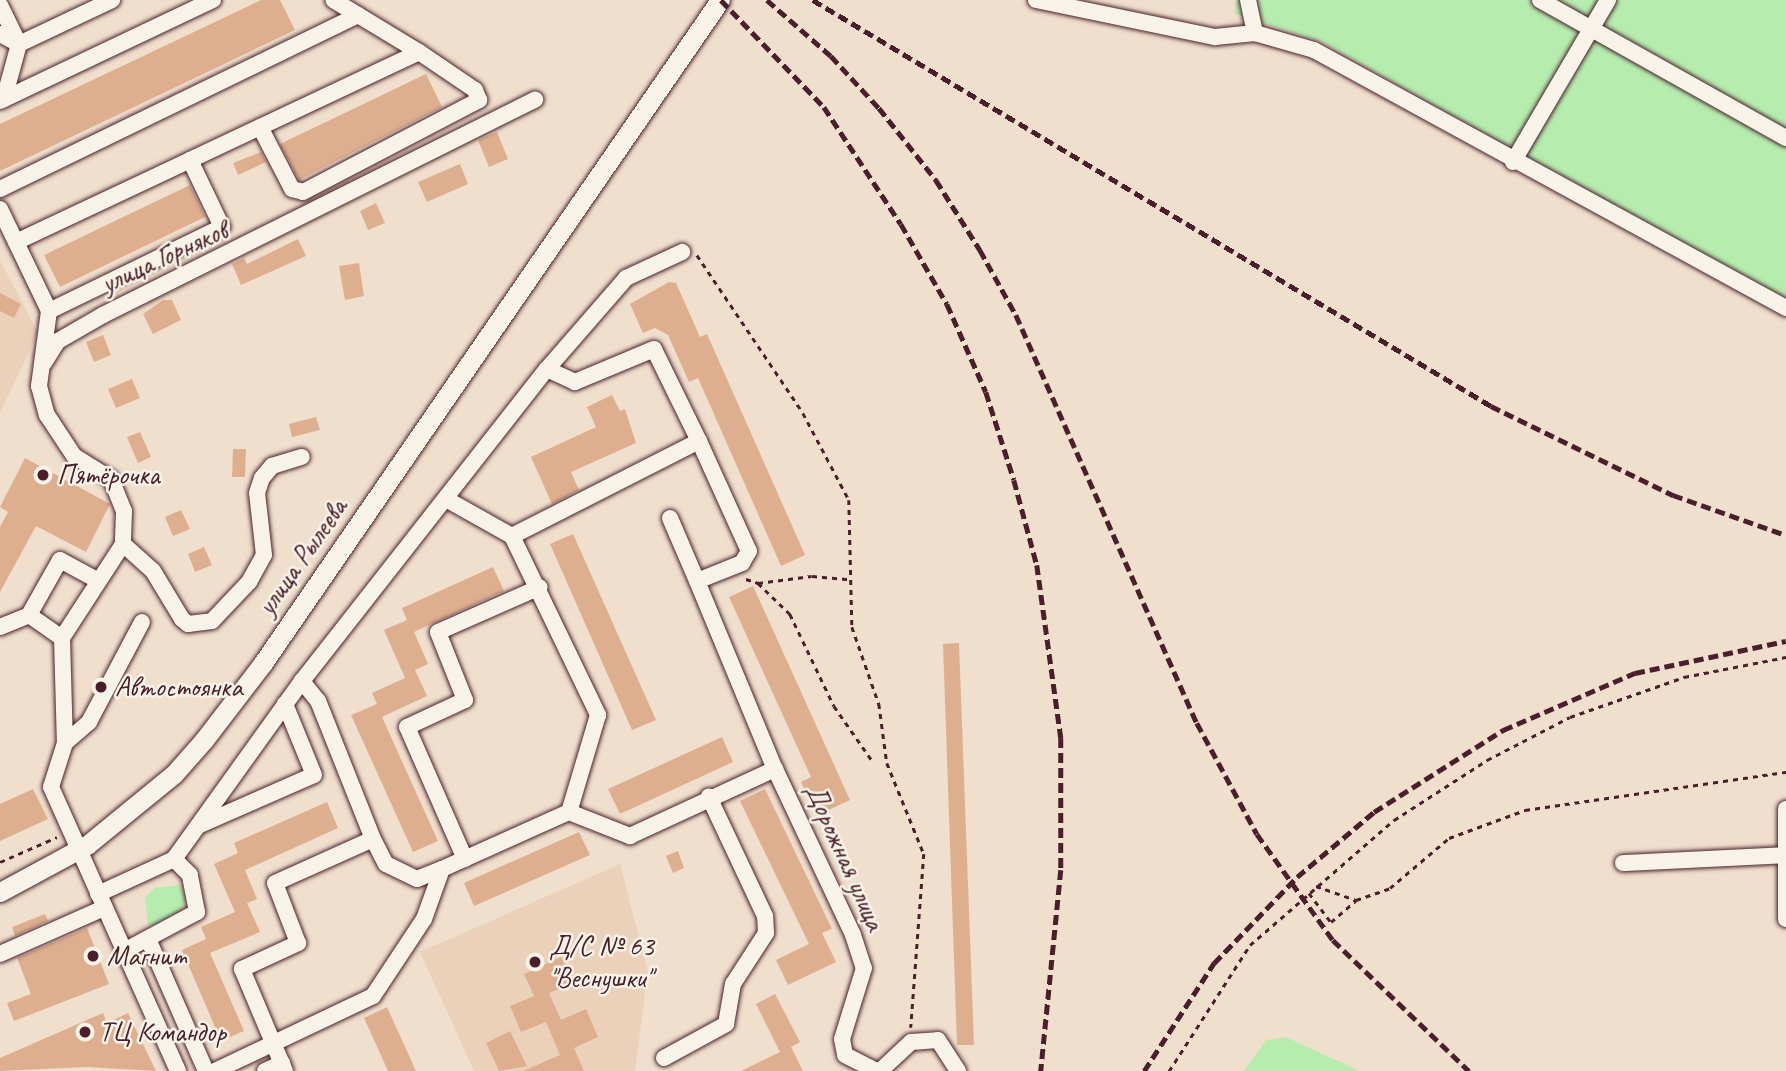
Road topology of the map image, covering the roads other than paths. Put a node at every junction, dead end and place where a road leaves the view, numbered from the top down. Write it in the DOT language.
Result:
graph roads {
  1 [pos="112,0"];
  2 [pos="213,0"];
  3 [pos="333,0"];
  4 [pos="720,0"];
  5 [pos="1036,0"];
  6 [pos="1248,0"];
  7 [pos="1540,0"];
  8 [pos="1608,0"];
  9 [pos="0,5"];
  10 [pos="358,15"];
  11 [pos="1590,30"];
  12 [pos="1255,33"];
  13 [pos="0,34"];
  14 [pos="19,44"];
  15 [pos="419,52"];
  16 [pos="2,100"];
  17 [pos="535,100"];
  18 [pos="260,127"];
  19 [pos="1786,138"];
  20 [pos="190,160"];
  21 [pos="1513,162"];
  22 [pos="0,189"];
  23 [pos="0,209"];
  24 [pos="16,242"];
  25 [pos="681,253"];
  26 [pos="1786,308"];
  27 [pos="49,312"];
  28 [pos="40,369"];
  29 [pos="547,369"];
  30 [pos="699,440"];
  31 [pos="302,457"];
  32 [pos="446,499"];
  33 [pos="670,518"];
  34 [pos="512,536"];
  35 [pos="123,544"];
  36 [pos="102,575"];
  37 [pos="697,581"];
  38 [pos="540,587"];
  39 [pos="29,615"];
  40 [pos="142,622"];
  41 [pos="0,627"];
  42 [pos="62,638"];
  43 [pos="302,681"];
  44 [pos="285,704"];
  45 [pos="65,743"];
  46 [pos="775,769"];
  47 [pos="709,797"];
  48 [pos="1786,809"];
  49 [pos="569,812"];
  50 [pos="198,826"];
  51 [pos="373,839"];
  52 [pos="78,852"];
  53 [pos="1784,854"];
  54 [pos="174,859"];
  55 [pos="465,859"];
  56 [pos="1623,863"];
  57 [pos="442,869"];
  58 [pos="0,892"];
  59 [pos="101,901"];
  60 [pos="1786,919"];
  61 [pos="148,939"];
  62 [pos="124,951"];
  63 [pos="0,954"];
  64 [pos="276,1045"];
  65 [pos="664,1058"];
  66 [pos="284,1067"];
  67 [pos="178,1071"];
  68 [pos="206,1071"];
  69 [pos="215,1071"];
  70 [pos="265,1071"];
  71 [pos="878,1071"];
  72 [pos="958,1071"];
  1 -- 14 [label="street"];
  2 -- 16 [label="street"];
  3 -- 10 [label="street"];
  4 -- 52 [label="main road, улица Рылеева"];
  5 -- 12 [label="street"];
  6 -- 12 [label="street"];
  7 -- 11 [label="street"];
  8 -- 11 [label="street"];
  9 -- 14 [label="street"];
  10 -- 15 [label="street"];
  10 -- 22 [label="street"];
  11 -- 19 [label="street"];
  11 -- 21 [label="street"];
  12 -- 21 [label="street"];
  13 -- 14 [label="street"];
  14 -- 16 [label="street"];
  15 -- 18 [label="street"];
  15 -- 18 [label="street"];
  17 -- 28 [label="street, улица Горняков"];
  18 -- 20 [label="street"];
  20 -- 24 [label="street"];
  20 -- 27 [label="street"];
  21 -- 26 [label="street"];
  23 -- 24 [label="street"];
  24 -- 27 [label="street"];
  25 -- 29 [label="street"];
  27 -- 28 [label="street"];
  28 -- 35 [label="street"];
  29 -- 30 [label="street"];
  29 -- 32 [label="street"];
  30 -- 34 [label="street"];
  30 -- 37 [label="street"];
  31 -- 35 [label="street"];
  32 -- 34 [label="street"];
  32 -- 43 [label="street"];
  33 -- 37 [label="street"];
  34 -- 38 [label="street"];
  35 -- 36 [label="street"];
  36 -- 39 [label="street"];
  36 -- 42 [label="street"];
  37 -- 46 [label="street"];
  38 -- 49 [label="street"];
  38 -- 55 [label="street"];
  39 -- 41 [label="street"];
  39 -- 42 [label="street"];
  40 -- 45 [label="street"];
  42 -- 45 [label="street"];
  43 -- 44 [label="street"];
  43 -- 51 [label="street"];
  44 -- 50 [label="street"];
  44 -- 50 [label="street"];
  45 -- 52 [label="street"];
  46 -- 47 [label="street"];
  46 -- 71 [label="street, Дорожная улица"];
  47 -- 49 [label="street"];
  47 -- 65 [label="street"];
  48 -- 53 [label="street"];
  49 -- 55 [label="street"];
  50 -- 54 [label="street"];
  51 -- 57 [label="street"];
  51 -- 64 [label="street"];
  52 -- 58 [label="main road, улица Рылеева"];
  52 -- 59 [label="street"];
  53 -- 56 [label="street"];
  53 -- 60 [label="street"];
  54 -- 59 [label="street"];
  54 -- 61 [label="street"];
  55 -- 57 [label="street"];
  57 -- 64 [label="street"];
  59 -- 62 [label="street"];
  59 -- 63 [label="street"];
  61 -- 62 [label="street"];
  61 -- 68 [label="street"];
  62 -- 67 [label="street"];
  64 -- 66 [label="street"];
  64 -- 69 [label="street"];
  66 -- 70 [label="street"];
  71 -- 72 [label="street"];
}
